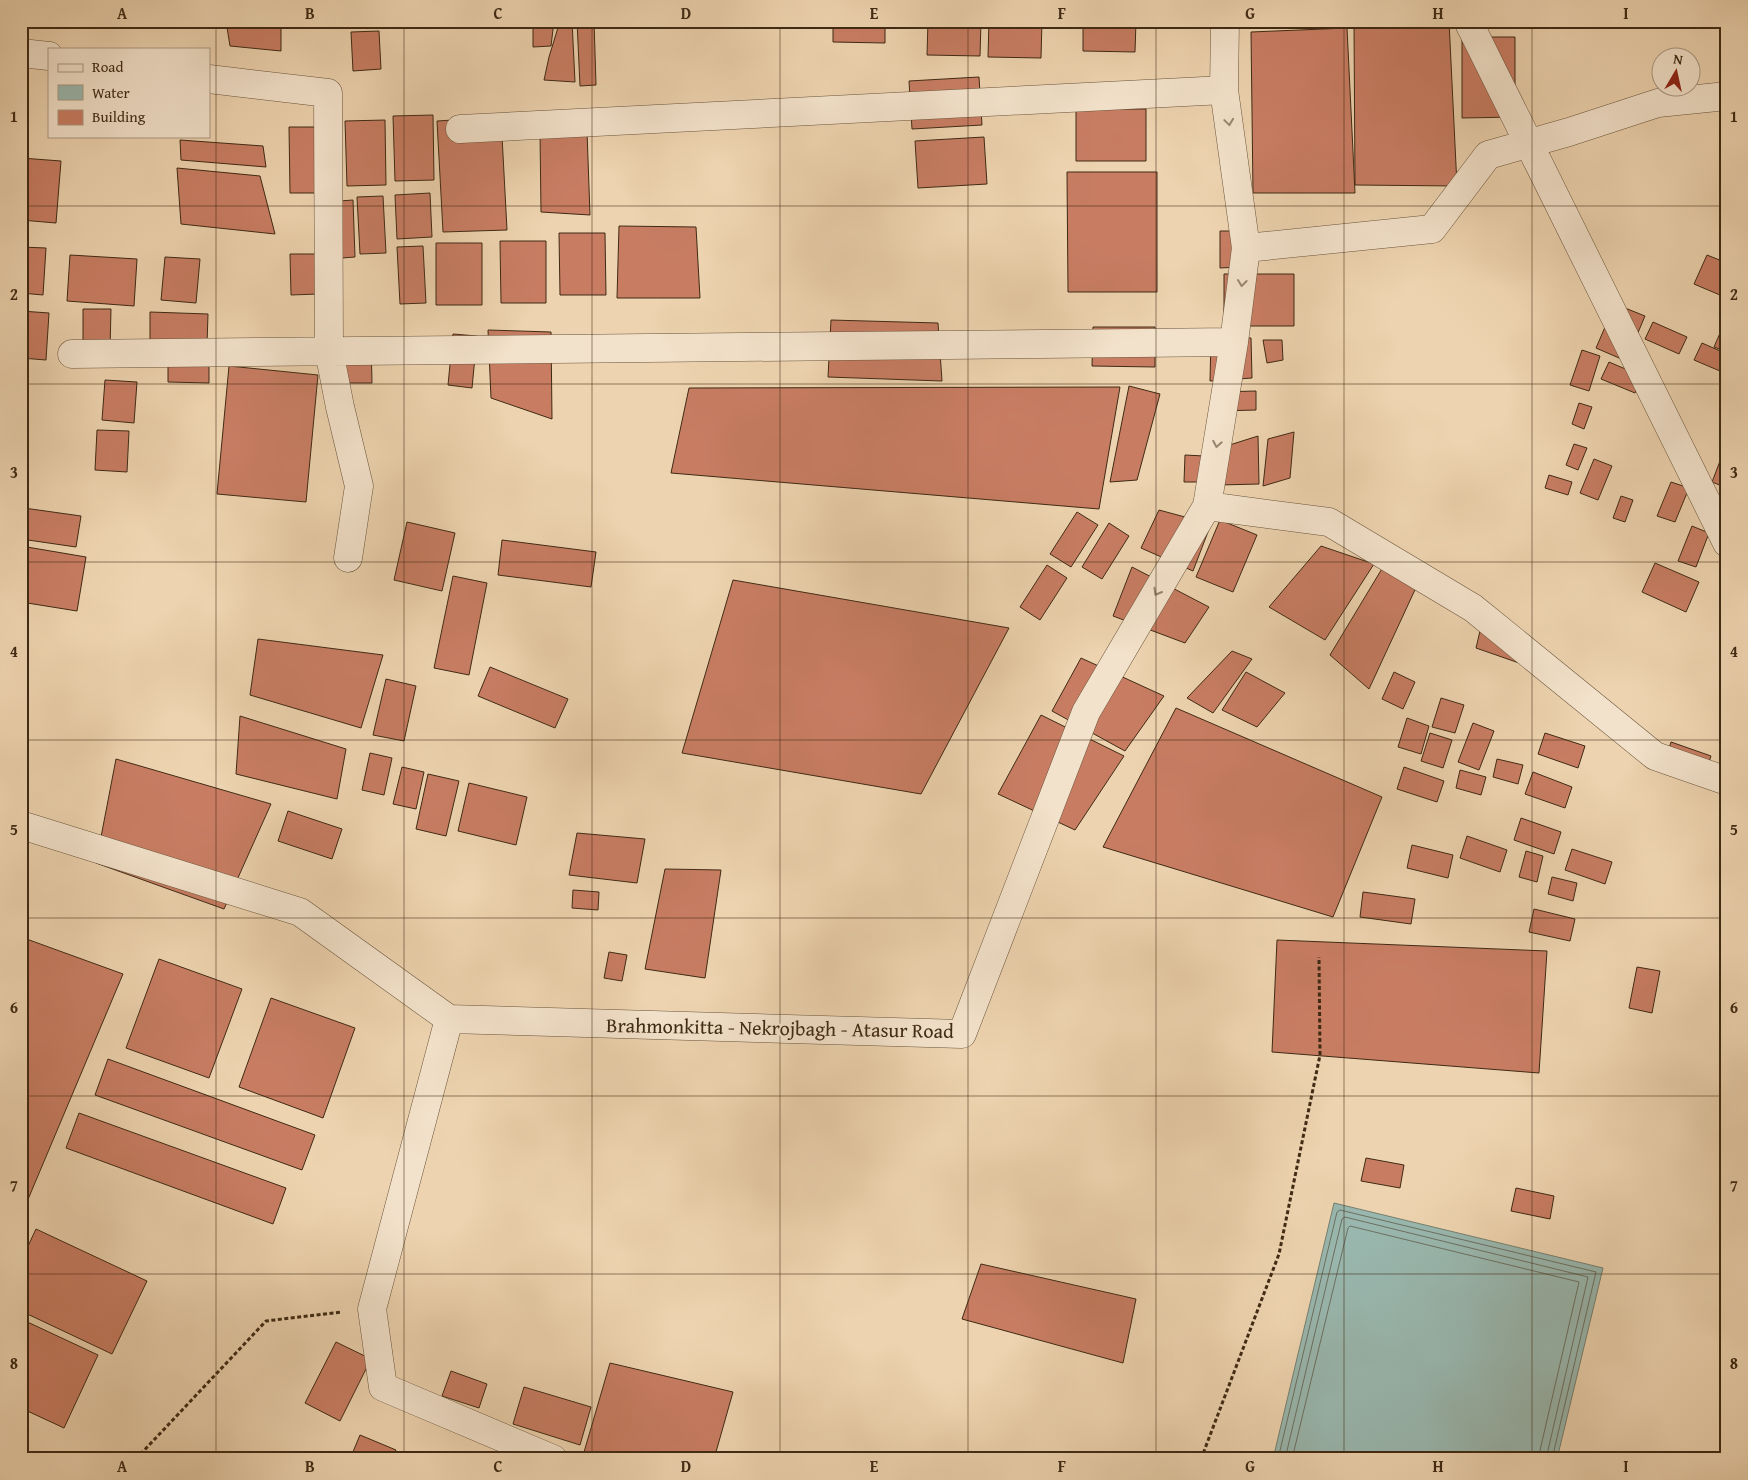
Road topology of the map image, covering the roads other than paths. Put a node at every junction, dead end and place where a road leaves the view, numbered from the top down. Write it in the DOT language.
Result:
graph roads {
  1 [pos="1225,21"];
  2 [pos="1468,21"];
  3 [pos="21,53"];
  4 [pos="48,56"];
  5 [pos="210,79"];
  6 [pos="1224,90"];
  7 [pos="1727,96"];
  8 [pos="460,130"];
  9 [pos="1246,248"];
  10 [pos="1234,342"];
  11 [pos="329,351"];
  12 [pos="72,354"];
  13 [pos="1207,506"];
  14 [pos="1727,543"];
  15 [pos="348,558"];
  16 [pos="1727,781"];
  17 [pos="21,825"];
  18 [pos="449,1018"];
  19 [pos="553,1459"];
  1 -- 6 [label="street, Brahmonkitta - Nekrojbagh - Atasur Road"];
  2 -- 14 [label="street"];
  3 -- 4 [label="street"];
  5 -- 11 [label="street"];
  6 -- 8 [label="street"];
  6 -- 9 [label="street, Brahmonkitta - Nekrojbagh - Atasur Road, one-way"];
  7 -- 9 [label="street"];
  9 -- 10 [label="street, Brahmonkitta - Nekrojbagh - Atasur Road, one-way"];
  10 -- 11 [label="street"];
  10 -- 13 [label="street, Brahmonkitta - Nekrojbagh - Atasur Road, one-way"];
  11 -- 12 [label="street"];
  11 -- 15 [label="street"];
  13 -- 16 [label="street"];
  13 -- 18 [label="street, Brahmonkitta - Nekrojbagh - Atasur Road, one-way"];
  17 -- 18 [label="street"];
  18 -- 19 [label="street"];
}
